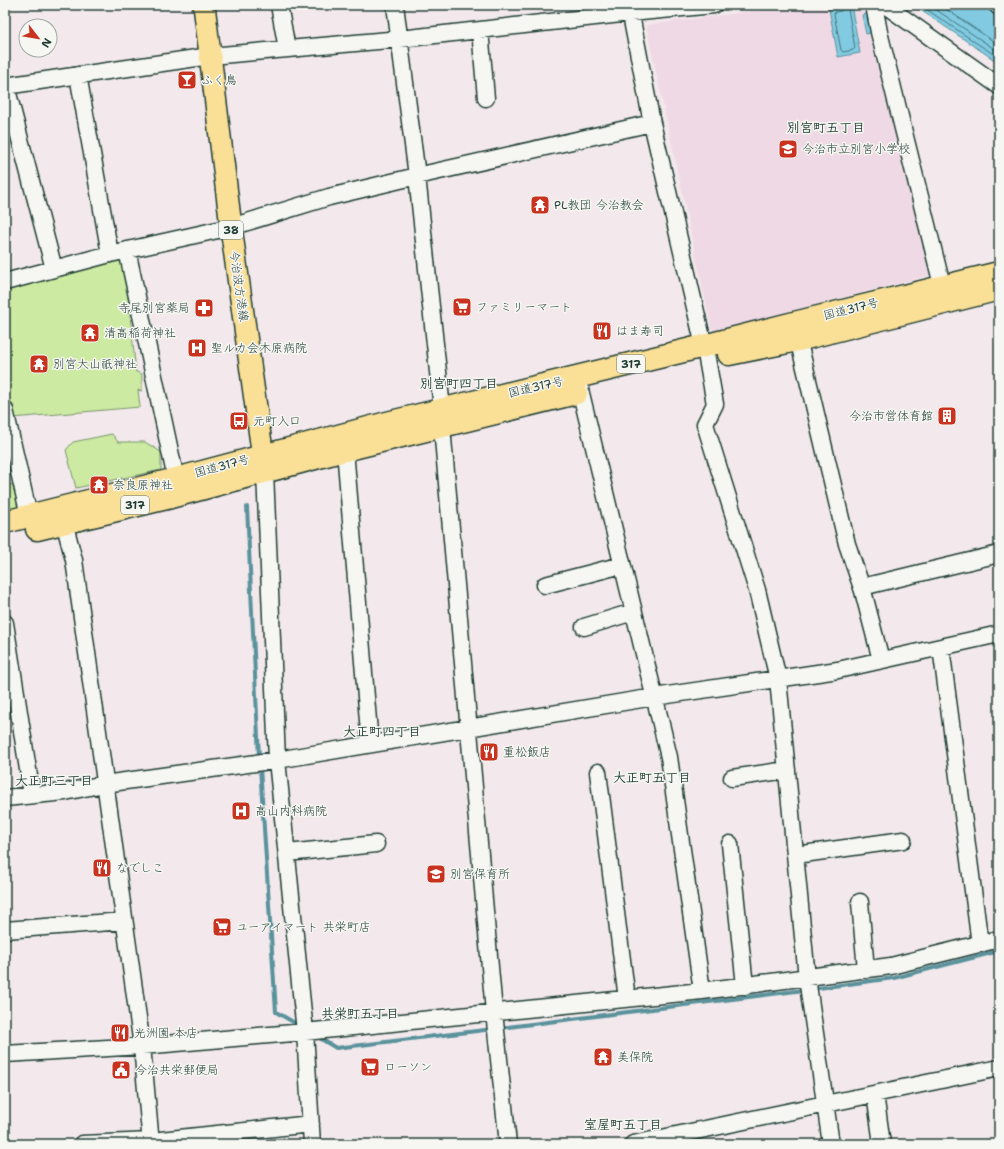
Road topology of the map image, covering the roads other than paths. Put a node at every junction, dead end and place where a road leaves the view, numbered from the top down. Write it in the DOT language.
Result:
graph roads {
  1 [pos="204,5"];
  2 [pos="279,5"];
  3 [pos="395,5"];
  4 [pos="714,5"];
  5 [pos="874,5"];
  6 [pos="885,5"];
  7 [pos="630,9"];
  8 [pos="480,30"];
  9 [pos="400,39"];
  10 [pos="287,49"];
  11 [pos="210,56"];
  12 [pos="78,75"];
  13 [pos="5,85"];
  14 [pos="999,86"];
  15 [pos="486,98"];
  16 [pos="652,124"];
  17 [pos="417,176"];
  18 [pos="231,227"];
  19 [pos="127,250"];
  20 [pos="110,254"];
  21 [pos="54,269"];
  22 [pos="999,273"];
  23 [pos="5,282"];
  24 [pos="999,289"];
  25 [pos="944,295"];
  26 [pos="796,331"];
  27 [pos="705,353"];
  28 [pos="578,384"];
  29 [pos="5,410"];
  30 [pos="442,418"];
  31 [pos="344,450"];
  32 [pos="263,463"];
  33 [pos="176,479"];
  34 [pos="29,516"];
  35 [pos="5,522"];
  36 [pos="64,522"];
  37 [pos="5,537"];
  38 [pos="999,554"];
  39 [pos="622,565"];
  40 [pos="544,585"];
  41 [pos="862,587"];
  42 [pos="633,612"];
  43 [pos="5,623"];
  44 [pos="584,627"];
  45 [pos="999,634"];
  46 [pos="941,647"];
  47 [pos="881,660"];
  48 [pos="778,679"];
  49 [pos="654,697"];
  50 [pos="470,727"];
  51 [pos="370,744"];
  52 [pos="277,760"];
  53 [pos="787,770"];
  54 [pos="598,772"];
  55 [pos="732,778"];
  56 [pos="104,784"];
  57 [pos="32,795"];
  58 [pos="5,798"];
  59 [pos="903,840"];
  60 [pos="376,844"];
  61 [pos="730,844"];
  62 [pos="286,853"];
  63 [pos="796,855"];
  64 [pos="860,902"];
  65 [pos="124,921"];
  66 [pos="5,930"];
  67 [pos="999,939"];
  68 [pos="980,944"];
  69 [pos="866,970"];
  70 [pos="807,978"];
  71 [pos="745,986"];
  72 [pos="702,991"];
  73 [pos="627,999"];
  74 [pos="494,1012"];
  75 [pos="305,1032"];
  76 [pos="142,1046"];
  77 [pos="5,1054"];
  78 [pos="999,1068"];
  79 [pos="875,1094"];
  80 [pos="826,1104"];
  81 [pos="311,1124"];
  82 [pos="151,1142"];
  83 [pos="82,1144"];
  84 [pos="312,1144"];
  85 [pos="508,1144"];
  86 [pos="633,1144"];
  87 [pos="831,1144"];
  88 [pos="882,1144"];
  1 -- 11 [label="main road, 今治波方港線 / 38"];
  2 -- 10 [label="street"];
  3 -- 9 [label="street"];
  4 -- 7 [label="street"];
  5 -- 25 [label="street"];
  6 -- 14 [label="street"];
  7 -- 8 [label="street"];
  7 -- 16 [label="street"];
  8 -- 9 [label="street"];
  8 -- 15 [label="street"];
  9 -- 10 [label="street"];
  9 -- 17 [label="street"];
  10 -- 11 [label="street"];
  11 -- 12 [label="street"];
  11 -- 18 [label="main road, 今治波方港線 / 38"];
  12 -- 13 [label="street"];
  12 -- 20 [label="street"];
  13 -- 21 [label="street"];
  16 -- 17 [label="street"];
  16 -- 27 [label="street"];
  17 -- 18 [label="street"];
  17 -- 30 [label="street"];
  18 -- 19 [label="street"];
  18 -- 32 [label="main road, 今治波方港線 / 38"];
  19 -- 20 [label="street"];
  19 -- 33 [label="street"];
  20 -- 21 [label="street"];
  21 -- 23 [label="street"];
  22 -- 25 [label="highway, 国道317号 / 317"];
  24 -- 25 [label="highway, 国道317号 / 317"];
  25 -- 26 [label="highway, 国道317号 / 317"];
  26 -- 27 [label="highway, 国道317号 / 317"];
  26 -- 41 [label="street"];
  27 -- 28 [label="highway, 国道317号 / 317"];
  27 -- 48 [label="street"];
  28 -- 30 [label="highway, 国道317号 / 317"];
  28 -- 39 [label="street"];
  29 -- 34 [label="street"];
  30 -- 31 [label="highway, 国道317号 / 317"];
  30 -- 32 [label="highway, 国道317号 / 317"];
  30 -- 50 [label="street"];
  31 -- 32 [label="highway, 国道317号 / 317"];
  31 -- 51 [label="street"];
  32 -- 33 [label="highway, 国道317号 / 317"];
  32 -- 36 [label="highway, 国道317号 / 317"];
  32 -- 52 [label="street"];
  33 -- 34 [label="highway, 国道317号 / 317"];
  34 -- 35 [label="highway, 国道317号 / 317"];
  36 -- 37 [label="highway, 国道317号 / 317"];
  36 -- 56 [label="street"];
  38 -- 41 [label="street"];
  39 -- 40 [label="street"];
  39 -- 42 [label="street"];
  41 -- 47 [label="street"];
  42 -- 44 [label="street"];
  42 -- 49 [label="street"];
  43 -- 57 [label="street"];
  45 -- 46 [label="street"];
  46 -- 47 [label="street"];
  46 -- 68 [label="street"];
  47 -- 48 [label="street"];
  48 -- 49 [label="street"];
  48 -- 53 [label="street"];
  49 -- 50 [label="street"];
  49 -- 72 [label="street"];
  50 -- 51 [label="street"];
  50 -- 74 [label="street"];
  51 -- 52 [label="street"];
  52 -- 56 [label="street"];
  52 -- 62 [label="street"];
  53 -- 55 [label="street"];
  53 -- 63 [label="street"];
  54 -- 73 [label="street"];
  56 -- 57 [label="street"];
  56 -- 65 [label="street"];
  57 -- 58 [label="street"];
  59 -- 63 [label="street"];
  60 -- 62 [label="street"];
  61 -- 71 [label="street"];
  62 -- 75 [label="street"];
  63 -- 70 [label="street"];
  64 -- 69 [label="street"];
  65 -- 66 [label="street"];
  65 -- 76 [label="street"];
  67 -- 68 [label="street"];
  68 -- 69 [label="street"];
  69 -- 70 [label="street"];
  70 -- 71 [label="street"];
  70 -- 80 [label="street"];
  71 -- 72 [label="street"];
  72 -- 73 [label="street"];
  73 -- 74 [label="street"];
  74 -- 75 [label="street"];
  74 -- 85 [label="street"];
  75 -- 76 [label="street"];
  75 -- 81 [label="street"];
  76 -- 77 [label="street"];
  76 -- 82 [label="street"];
  78 -- 79 [label="street"];
  79 -- 80 [label="street"];
  79 -- 88 [label="street"];
  80 -- 86 [label="street"];
  80 -- 87 [label="street"];
  81 -- 82 [label="street"];
  81 -- 84 [label="street"];
  82 -- 83 [label="street"];
}
